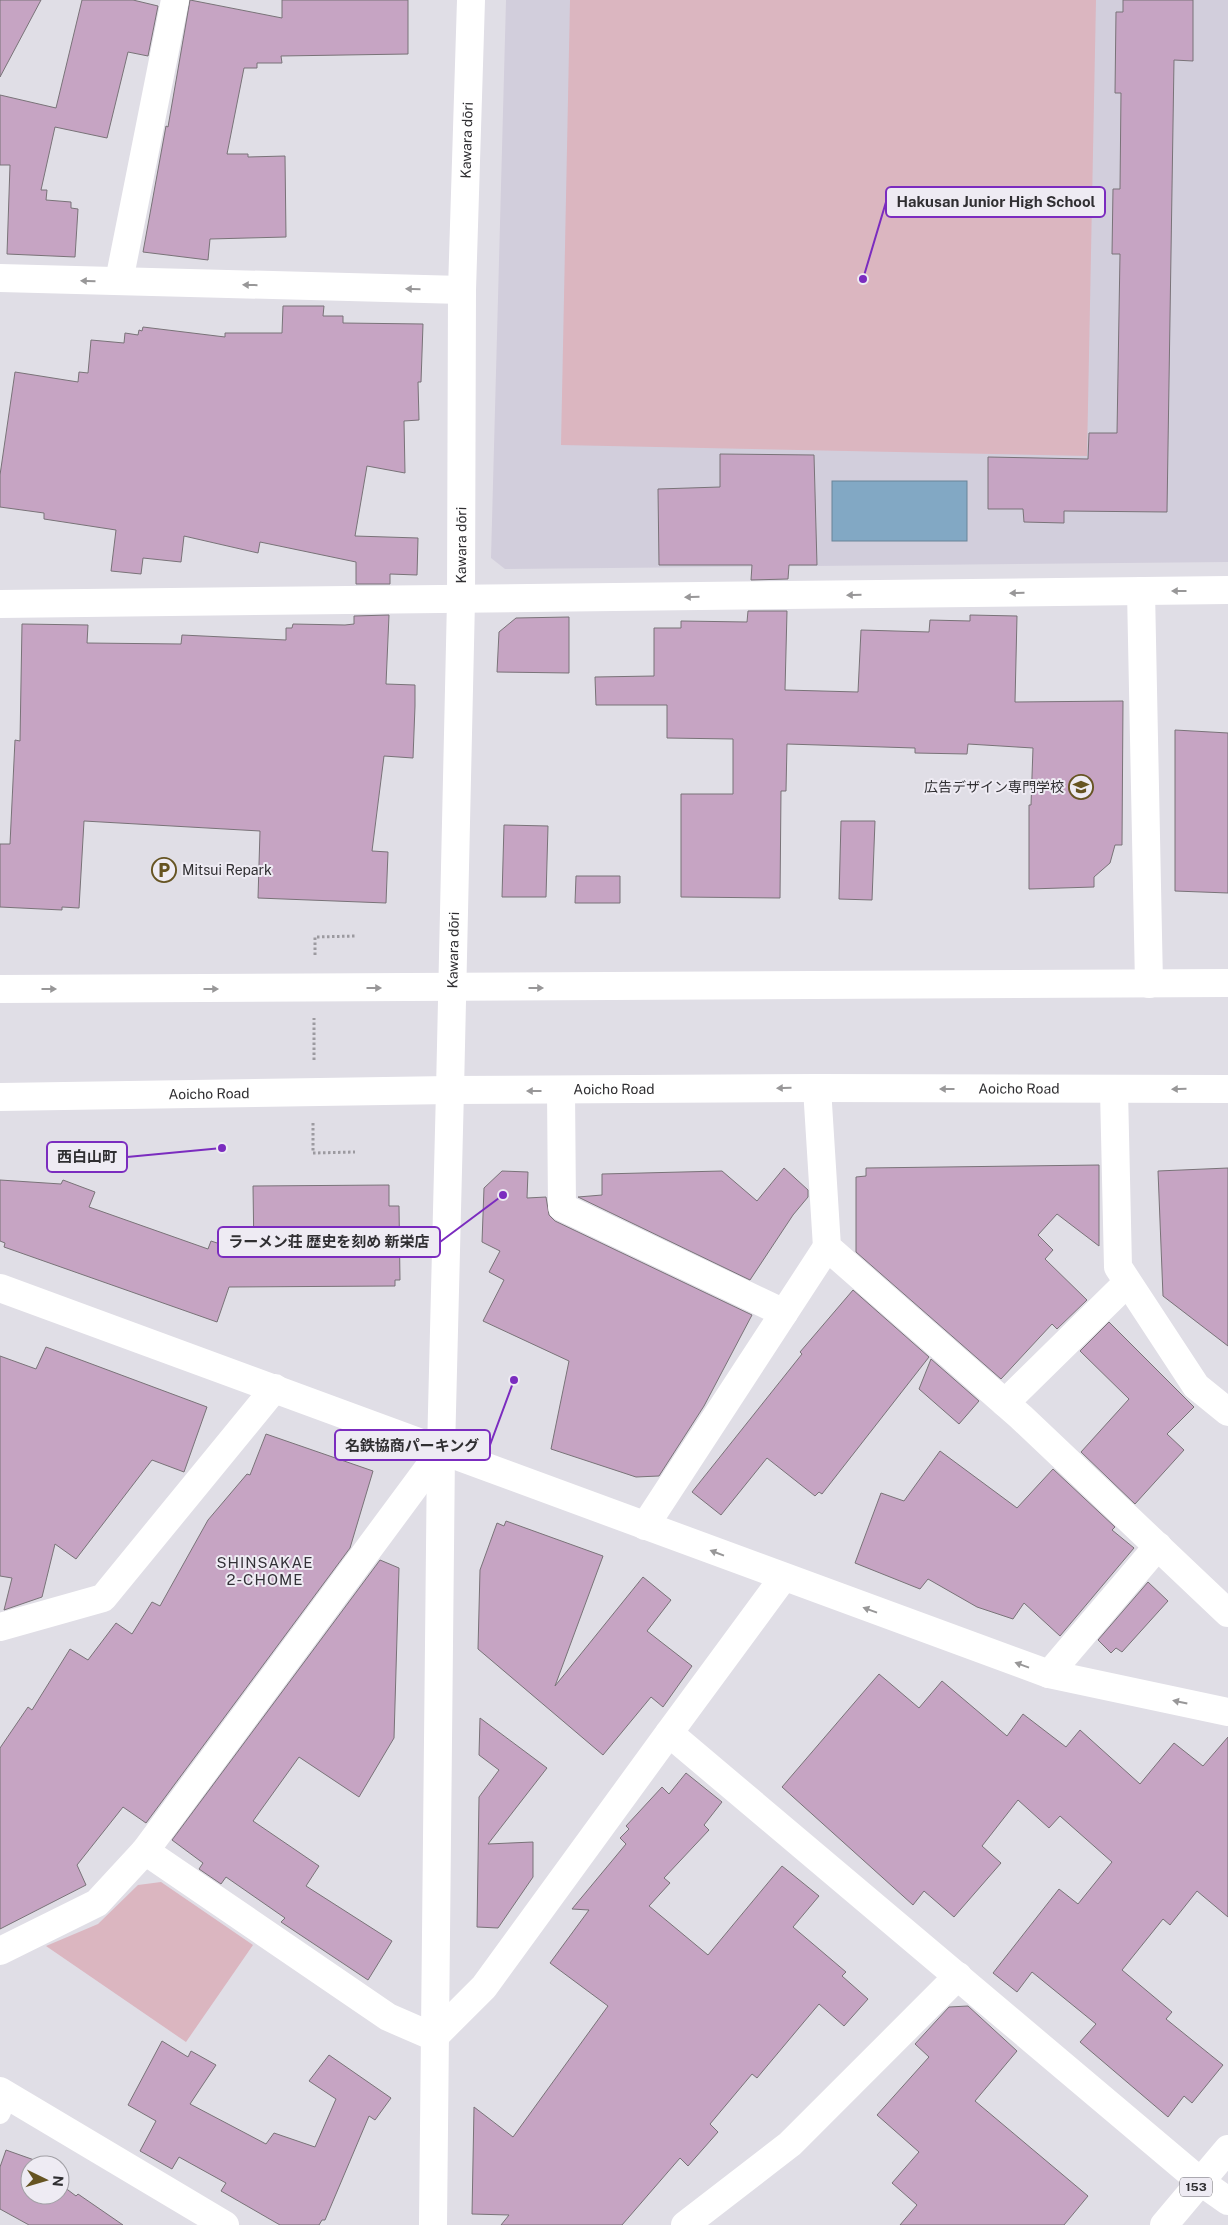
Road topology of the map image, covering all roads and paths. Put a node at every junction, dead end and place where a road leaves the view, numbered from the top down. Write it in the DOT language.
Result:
graph roads {
  1 [pos="175,0"];
  2 [pos="471,0"];
  3 [pos="0,278"];
  4 [pos="119,282"];
  5 [pos="462,290"];
  6 [pos="1228,590"];
  7 [pos="1141,591"];
  8 [pos="461,600"];
  9 [pos="0,604"];
  10 [pos="357,936"];
  11 [pos="315,956"];
  12 [pos="1228,983"];
  13 [pos="1149,984"];
  14 [pos="452,988"];
  15 [pos="0,989"];
  16 [pos="314,1015"];
  17 [pos="314,1064"];
  18 [pos="817,1088"];
  19 [pos="1228,1089"];
  20 [pos="450,1090"];
  21 [pos="1114,1090"];
  22 [pos="561,1091"];
  23 [pos="0,1097"];
  24 [pos="313,1114"];
  25 [pos="355,1152"];
  26 [pos="827,1247"];
  27 [pos="1127,1283"];
  28 [pos="0,1288"];
  29 [pos="784,1313"];
  30 [pos="275,1388"];
  31 [pos="1005,1402"];
  32 [pos="1228,1412"];
  33 [pos="441,1451"];
  34 [pos="645,1526"];
  35 [pos="1158,1546"];
  36 [pos="783,1578"];
  37 [pos="1228,1613"];
  38 [pos="0,1626"];
  39 [pos="1049,1674"];
  40 [pos="1228,1712"];
  41 [pos="669,1733"];
  42 [pos="144,1851"];
  43 [pos="0,1951"];
  44 [pos="958,1976"];
  45 [pos="434,2037"];
  46 [pos="3,2100"];
  47 [pos="1228,2149"];
  48 [pos="1200,2182"];
  49 [pos="1228,2202"];
  50 [pos="225,2225"];
  51 [pos="433,2225"];
  52 [pos="685,2225"];
  53 [pos="1164,2225"];
  1 -- 4 [label="main road"];
  2 -- 5 [label="main road, Kawara dōri"];
  4 -- 3 [label="main road, one-way"];
  5 -- 4 [label="main road, one-way"];
  5 -- 8 [label="main road, Kawara dōri"];
  6 -- 7 [label="main road, one-way"];
  7 -- 8 [label="main road, one-way"];
  7 -- 13 [label="main road"];
  8 -- 9 [label="main road"];
  8 -- 14 [label="main road, Kawara dōri"];
  10 -- 11 [label="path"];
  12 -- 13 [label="main road"];
  14 -- 13 [label="main road, one-way"];
  15 -- 14 [label="main road, one-way"];
  14 -- 20 [label="main road, Kawara dōri"];
  16 -- 17 [label="path"];
  21 -- 18 [label="main road, Aoicho Road, one-way"];
  18 -- 22 [label="main road, Aoicho Road, one-way"];
  18 -- 26 [label="main road"];
  19 -- 21 [label="main road, Aoicho Road, one-way"];
  22 -- 20 [label="main road, Aoicho Road, one-way"];
  20 -- 23 [label="main road, Aoicho Road"];
  20 -- 33 [label="main road, Kawara dōri"];
  21 -- 27 [label="main road"];
  22 -- 29 [label="main road"];
  24 -- 25 [label="path"];
  26 -- 29 [label="main road"];
  26 -- 31 [label="main road"];
  27 -- 31 [label="main road"];
  27 -- 32 [label="main road"];
  28 -- 30 [label="main road"];
  29 -- 34 [label="main road"];
  30 -- 33 [label="main road"];
  30 -- 38 [label="main road"];
  31 -- 35 [label="main road"];
  33 -- 34 [label="main road"];
  33 -- 42 [label="main road"];
  33 -- 45 [label="main road, Kawara dōri"];
  36 -- 34 [label="main road, one-way"];
  35 -- 37 [label="main road"];
  35 -- 39 [label="main road"];
  39 -- 36 [label="main road, one-way"];
  36 -- 41 [label="main road"];
  40 -- 39 [label="main road, one-way"];
  41 -- 44 [label="main road"];
  41 -- 45 [label="main road"];
  42 -- 43 [label="main road"];
  42 -- 45 [label="main road"];
  44 -- 48 [label="main road"];
  44 -- 52 [label="main road"];
  45 -- 51 [label="main road, Kawara dōri"];
  46 -- 50 [label="main road"];
  47 -- 48 [label="main road, 153"];
  48 -- 49 [label="main road"];
  48 -- 53 [label="main road, 153"];
}
